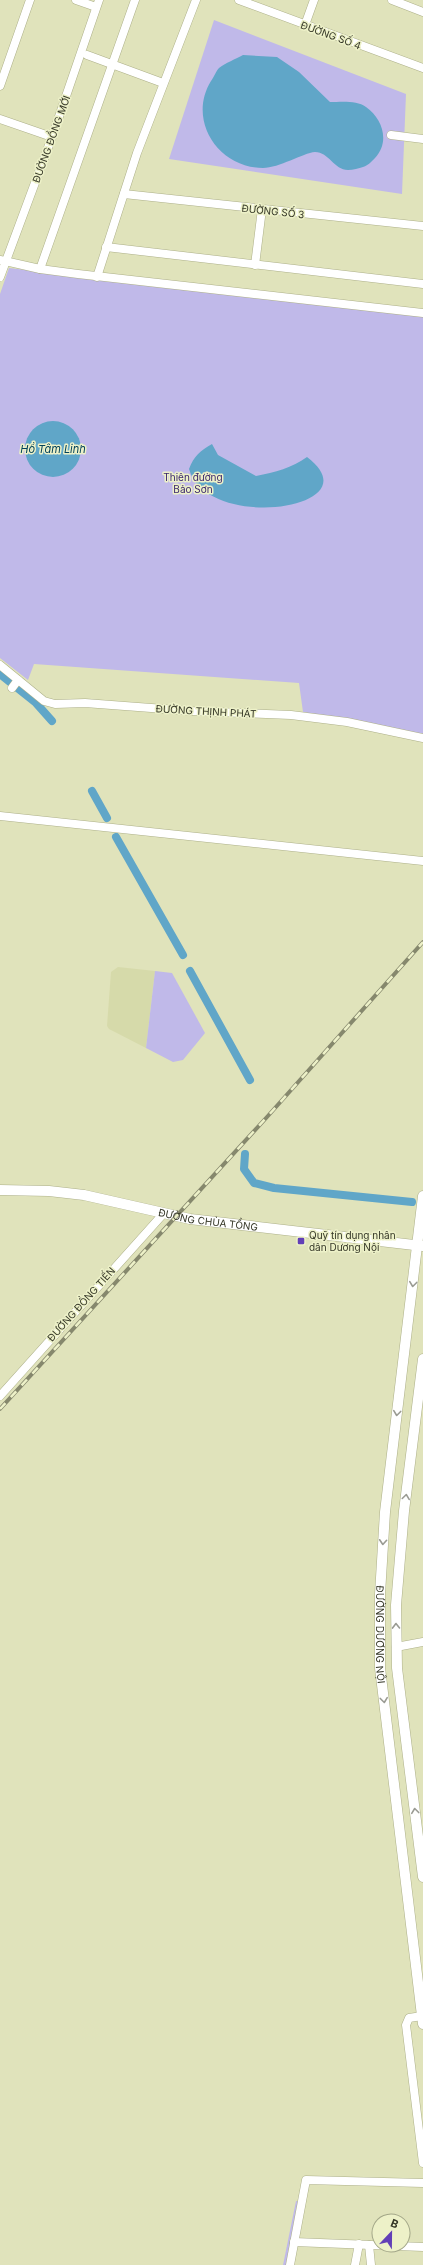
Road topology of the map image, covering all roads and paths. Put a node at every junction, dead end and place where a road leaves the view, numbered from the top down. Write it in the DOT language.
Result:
graph roads {
  1 [pos="30,0"];
  2 [pos="76,0"];
  3 [pos="135,0"];
  4 [pos="196,0"];
  5 [pos="239,0"];
  6 [pos="314,0"];
  7 [pos="392,0"];
  8 [pos="98,4"];
  9 [pos="423,12"];
  10 [pos="305,25"];
  11 [pos="87,55"];
  12 [pos="112,64"];
  13 [pos="423,68"];
  14 [pos="164,83"];
  15 [pos="0,86"];
  16 [pos="0,119"];
  17 [pos="391,135"];
  18 [pos="52,137"];
  19 [pos="423,139"];
  20 [pos="124,194"];
  21 [pos="262,209"];
  22 [pos="423,226"];
  23 [pos="106,247"];
  24 [pos="3,261"];
  25 [pos="255,265"];
  26 [pos="40,269"];
  27 [pos="97,276"];
  28 [pos="0,277"];
  29 [pos="423,284"];
  30 [pos="423,310"];
  31 [pos="423,313"];
  32 [pos="0,665"];
  33 [pos="423,738"];
  34 [pos="0,816"];
  35 [pos="423,861"];
  36 [pos="0,1190"];
  37 [pos="423,1196"];
  38 [pos="164,1213"];
  39 [pos="420,1246"];
  40 [pos="423,1359"];
  41 [pos="0,1396"];
  42 [pos="423,1642"];
  43 [pos="396,1648"];
  44 [pos="379,1650"];
  45 [pos="423,1877"];
  46 [pos="422,2020"];
  47 [pos="423,2163"];
  48 [pos="423,2183"];
  49 [pos="294,2242"];
  50 [pos="358,2244"];
  51 [pos="369,2245"];
  52 [pos="423,2247"];
  53 [pos="290,2265"];
  54 [pos="355,2265"];
  55 [pos="371,2265"];
  1 -- 15 [label="street"];
  2 -- 8 [label="street"];
  3 -- 12 [label="street"];
  4 -- 14 [label="street"];
  5 -- 10 [label="street, ĐƯỜNG SỐ 4"];
  6 -- 10 [label="street"];
  7 -- 9 [label="street"];
  8 -- 18 [label="street, ĐƯỜNG ĐỒNG MỚI"];
  10 -- 13 [label="street, ĐƯỜNG SỐ 4"];
  11 -- 12 [label="street"];
  12 -- 14 [label="street"];
  12 -- 26 [label="street"];
  14 -- 20 [label="street"];
  16 -- 18 [label="street"];
  17 -- 19 [label="street"];
  18 -- 24 [label="street, ĐƯỜNG ĐỒNG MỚI"];
  20 -- 21 [label="street, ĐƯỜNG SỐ 3"];
  20 -- 23 [label="street"];
  21 -- 22 [label="street, ĐƯỜNG SỐ 3"];
  21 -- 25 [label="street"];
  23 -- 25 [label="street"];
  23 -- 27 [label="street"];
  24 -- 26 [label="street"];
  24 -- 28 [label="street, ĐƯỜNG ĐỒNG MỚI"];
  25 -- 29 [label="street"];
  26 -- 27 [label="street"];
  27 -- 31 [label="street"];
  30 -- 31 [label="street"];
  32 -- 33 [label="street, ĐƯỜNG THỊNH PHÁT"];
  34 -- 35 [label="street"];
  36 -- 38 [label="main road, ĐƯỜNG CHÙA TỔNG"];
  37 -- 39 [label="main road, ĐƯỜNG DƯƠNG NỘI"];
  38 -- 39 [label="main road, ĐƯỜNG CHÙA TỔNG"];
  38 -- 41 [label="street, ĐƯỜNG ĐỒNG TIẾN"];
  39 -- 44 [label="main road, ĐƯỜNG DƯƠNG NỘI, one-way"];
  43 -- 40 [label="main road, ĐƯỜNG DƯƠNG NỘI, one-way"];
  42 -- 43 [label="street"];
  43 -- 44 [label="main road"];
  45 -- 43 [label="main road, ĐƯỜNG DƯƠNG NỘI, one-way"];
  44 -- 46 [label="main road, ĐƯỜNG DƯƠNG NỘI, one-way"];
  46 -- 47 [label="street"];
  48 -- 49 [label="street"];
  49 -- 50 [label="street"];
  49 -- 53 [label="street"];
  50 -- 51 [label="street"];
  50 -- 54 [label="street"];
  51 -- 52 [label="street"];
  51 -- 55 [label="street"];
}
